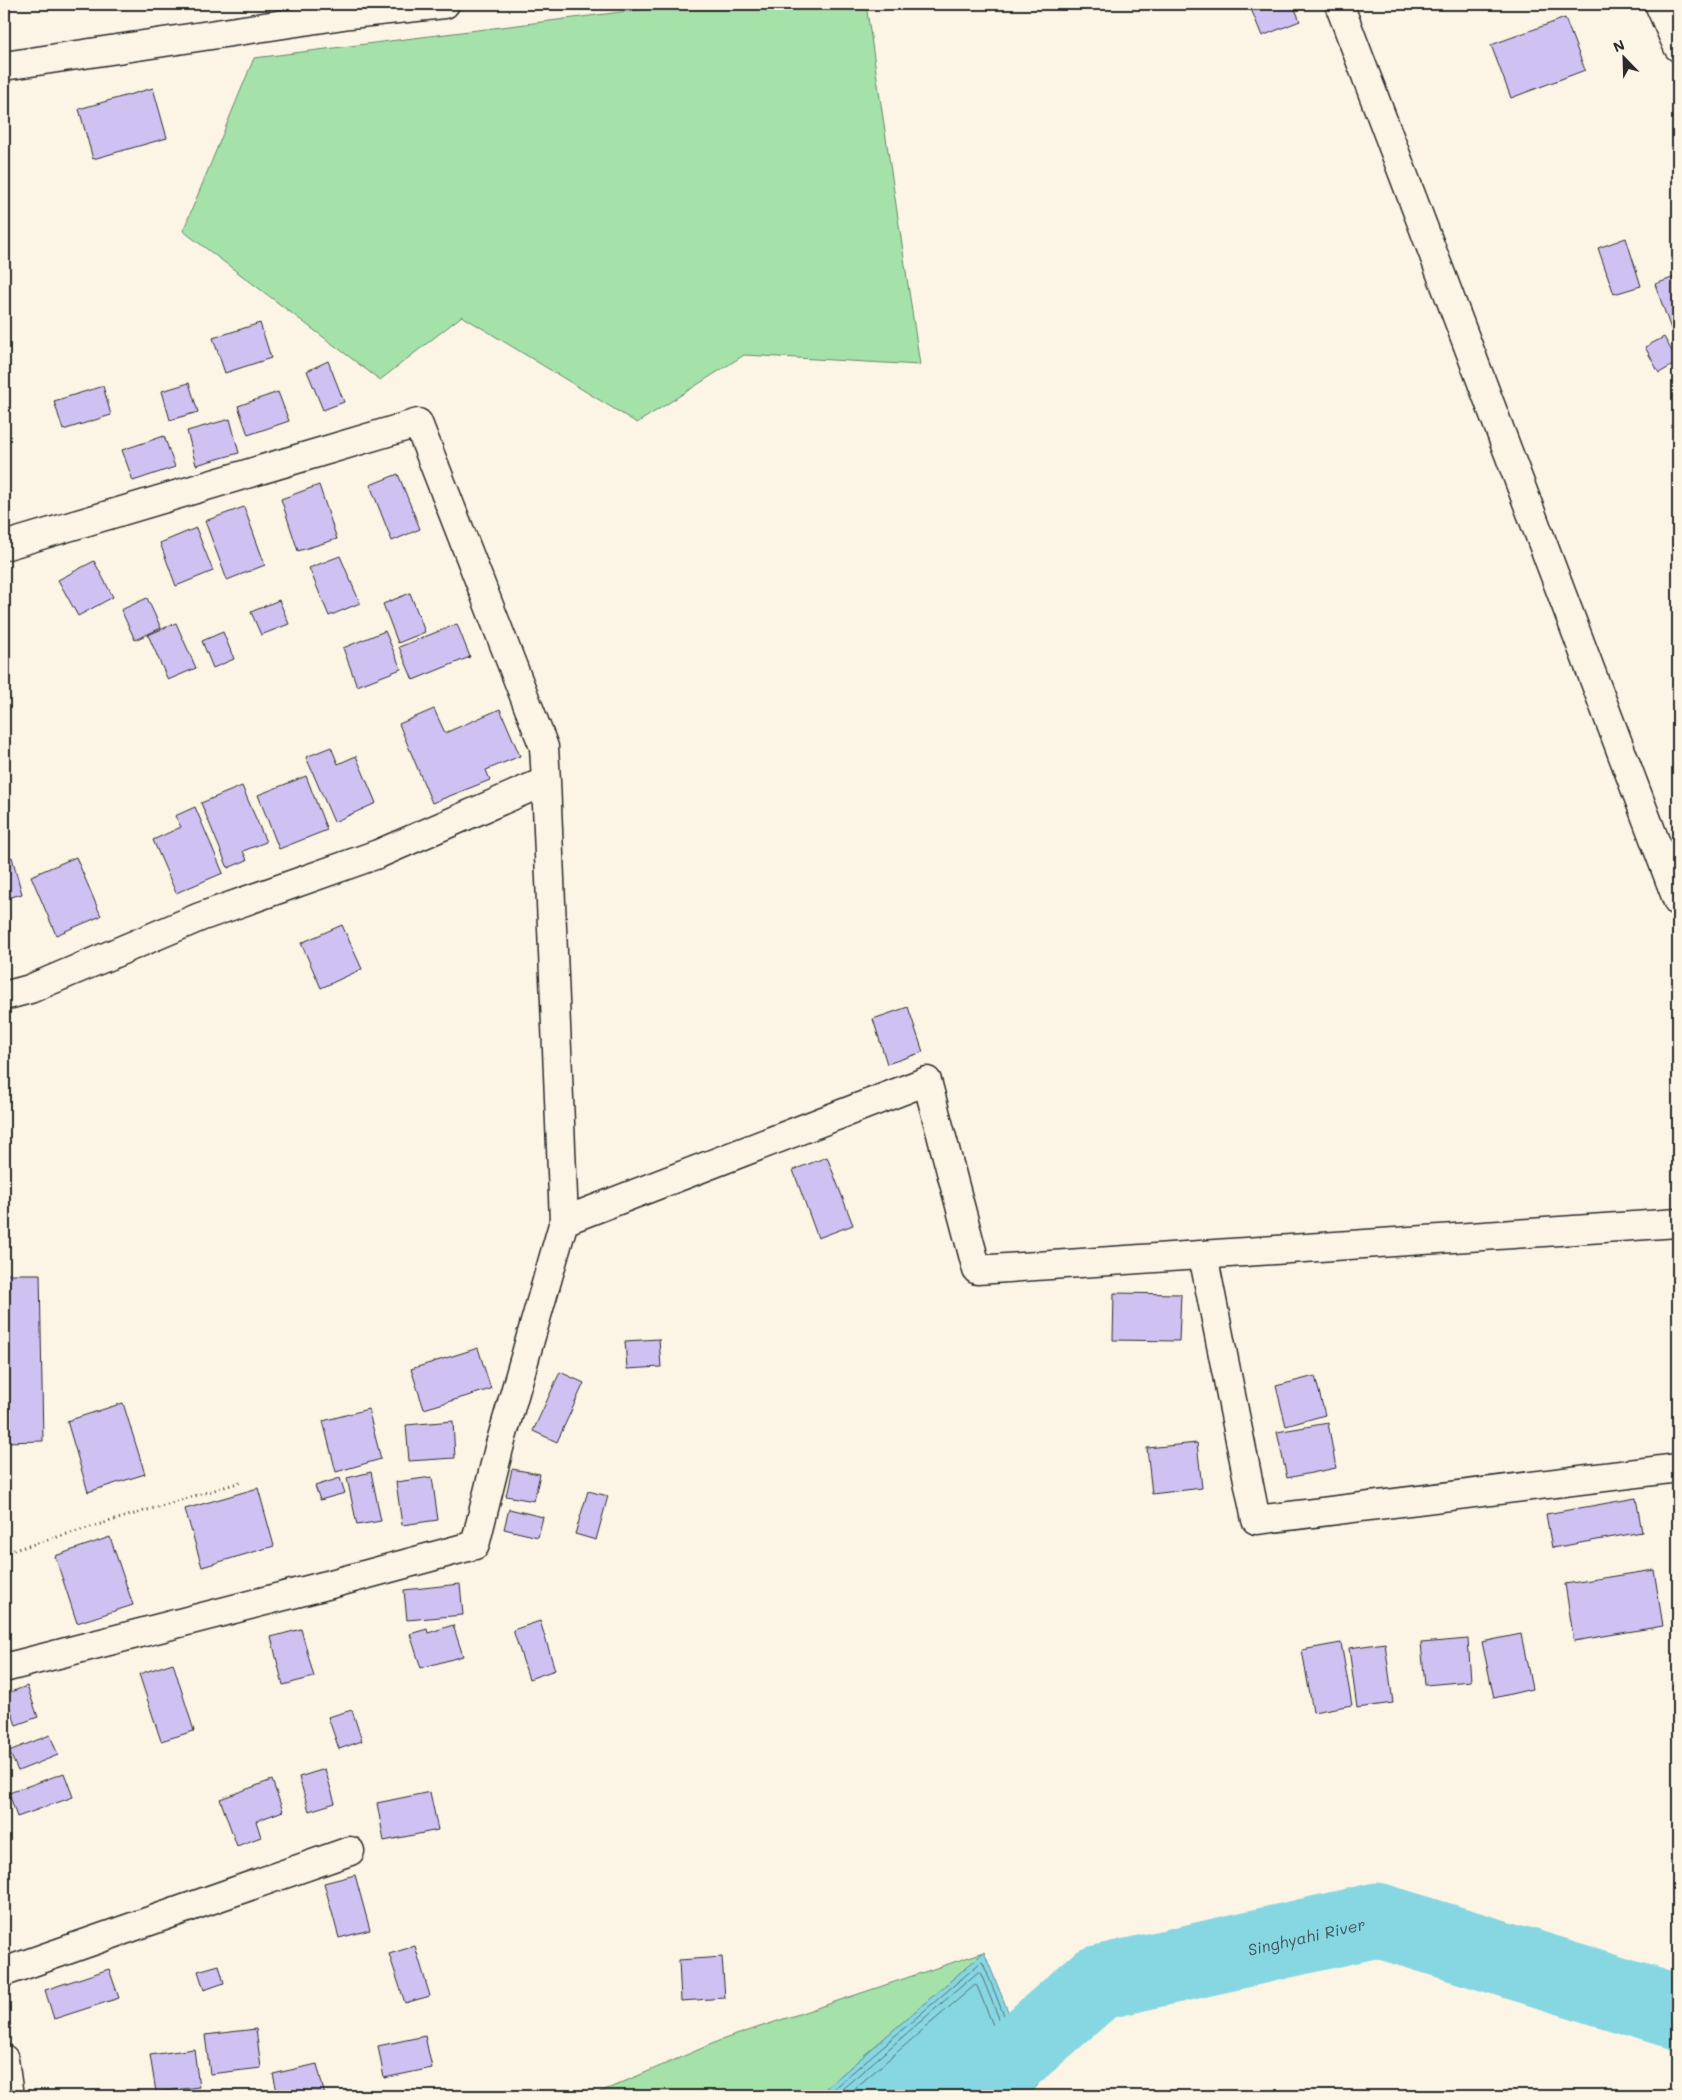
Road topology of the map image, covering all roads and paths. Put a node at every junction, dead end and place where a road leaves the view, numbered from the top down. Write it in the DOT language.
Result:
graph roads {
  1 [pos="445,4"];
  2 [pos="1339,4"];
  3 [pos="1659,4"];
  4 [pos="1678,47"];
  5 [pos="4,66"];
  6 [pos="4,546"];
  7 [pos="546,782"];
  8 [pos="1673,873"];
  9 [pos="1678,902"];
  10 [pos="4,996"];
  11 [pos="564,1221"];
  12 [pos="1678,1223"];
  13 [pos="1203,1255"];
  14 [pos="1678,1468"];
  15 [pos="241,1482"];
  16 [pos="4,1553"];
  17 [pos="4,1668"];
  18 [pos="350,1850"];
  19 [pos="4,1972"];
  20 [pos="4,2060"];
  21 [pos="9,2096"];
  1 -- 5 [label="street"];
  2 -- 8 [label="street"];
  3 -- 4 [label="street"];
  6 -- 7 [label="street"];
  7 -- 10 [label="street"];
  7 -- 11 [label="street"];
  8 -- 9 [label="street"];
  11 -- 13 [label="street"];
  11 -- 17 [label="street"];
  12 -- 13 [label="street"];
  13 -- 14 [label="street"];
  15 -- 16 [label="path"];
  18 -- 19 [label="street"];
  20 -- 21 [label="street"];
}
